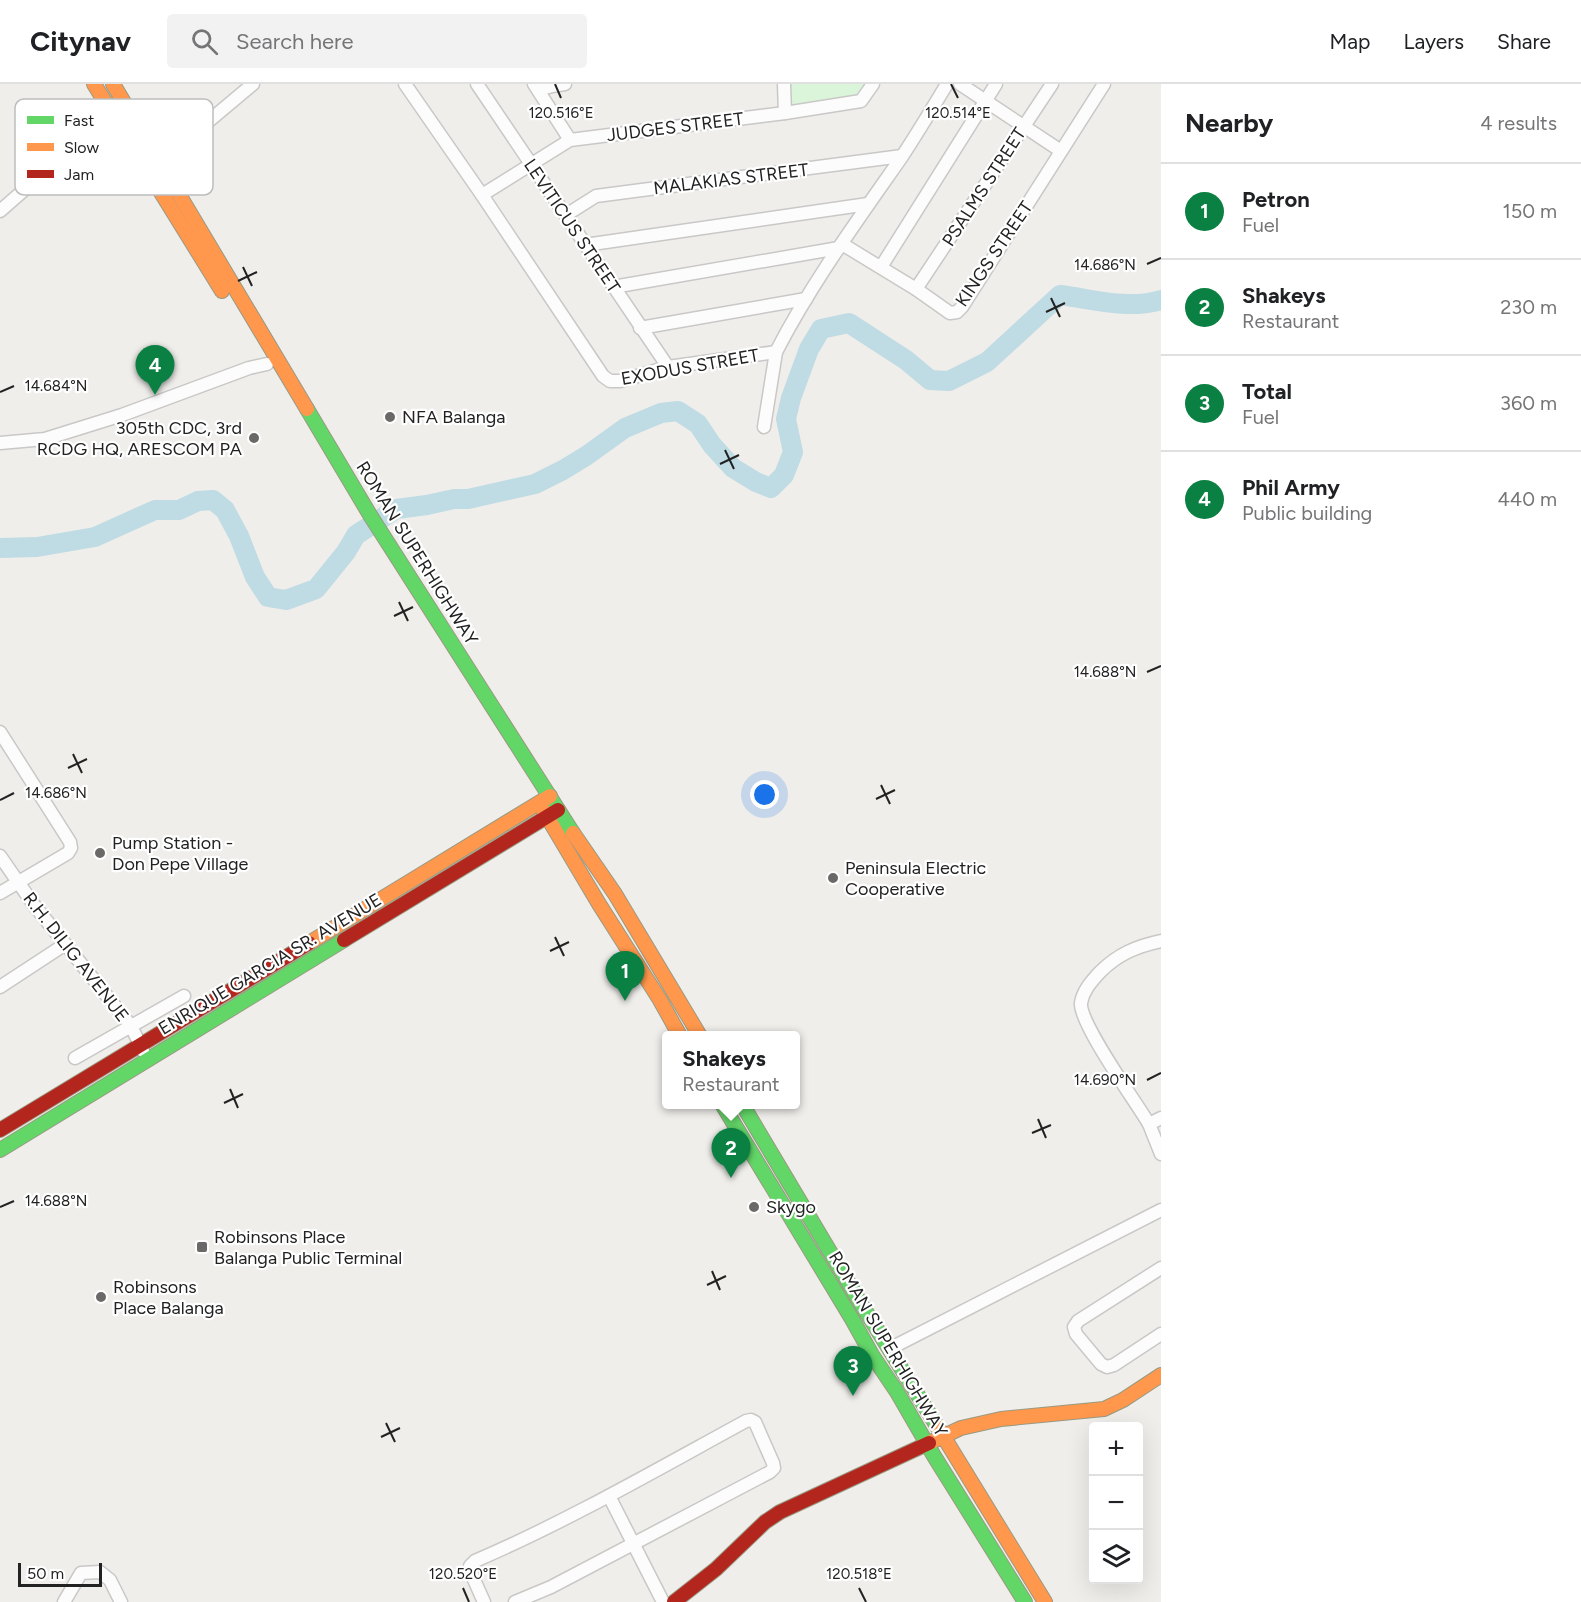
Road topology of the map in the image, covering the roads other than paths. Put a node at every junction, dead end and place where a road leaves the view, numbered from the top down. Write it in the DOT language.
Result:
graph roads {
  1 [pos="94,84"];
  2 [pos="113,84"];
  3 [pos="253,84"];
  4 [pos="405,84"];
  5 [pos="477,84"];
  6 [pos="557,84"];
  7 [pos="784,84"];
  8 [pos="873,84"];
  9 [pos="947,84"];
  10 [pos="960,84"];
  11 [pos="996,84"];
  12 [pos="1052,84"];
  13 [pos="1104,84"];
  14 [pos="536,87"];
  15 [pos="103,99"];
  16 [pos="122,99"];
  17 [pos="985,101"];
  18 [pos="786,113"];
  19 [pos="213,118"];
  20 [pos="1024,126"];
  21 [pos="570,140"];
  22 [pos="1061,151"];
  23 [pos="902,156"];
  24 [pos="531,165"];
  25 [pos="19,195"];
  26 [pos="163,195"];
  27 [pos="179,195"];
  28 [pos="482,195"];
  29 [pos="868,204"];
  30 [pos="0,211"];
  31 [pos="566,215"];
  32 [pos="585,245"];
  33 [pos="841,246"];
  34 [pos="882,267"];
  35 [pos="613,287"];
  36 [pos="916,289"];
  37 [pos="806,299"];
  38 [pos="640,328"];
  39 [pos="777,352"];
  40 [pos="267,364"];
  41 [pos="668,367"];
  42 [pos="764,427"];
  43 [pos="0,443"];
  44 [pos="365,518"];
  45 [pos="0,732"];
  46 [pos="545,800"];
  47 [pos="553,813"];
  48 [pos="0,856"];
  49 [pos="17,883"];
  50 [pos="0,893"];
  51 [pos="1161,941"];
  52 [pos="64,945"];
  53 [pos="0,987"];
  54 [pos="184,996"];
  55 [pos="131,1026"];
  56 [pos="678,1031"];
  57 [pos="698,1031"];
  58 [pos="140,1045"];
  59 [pos="75,1058"];
  60 [pos="146,1061"];
  61 [pos="725,1109"];
  62 [pos="745,1109"];
  63 [pos="1161,1118"];
  64 [pos="1149,1124"];
  65 [pos="0,1131"];
  66 [pos="0,1150"];
  67 [pos="1161,1154"];
  68 [pos="1161,1210"];
  69 [pos="1161,1268"];
  70 [pos="1161,1334"];
  71 [pos="889,1349"];
  72 [pos="1161,1375"];
  73 [pos="943,1437"];
  74 [pos="928,1444"];
  75 [pos="609,1496"];
  76 [pos="633,1543"];
  77 [pos="64,1602"];
  78 [pos="121,1602"];
  79 [pos="484,1602"];
  80 [pos="515,1602"];
  81 [pos="663,1602"];
  82 [pos="674,1602"];
  83 [pos="1025,1602"];
  84 [pos="1045,1602"];
  1 -- 15 [label="main road, ROMAN SUPERHIGHWAY"];
  2 -- 16 [label="main road, ROMAN SUPERHIGHWAY"];
  3 -- 19 [label="street"];
  4 -- 28 [label="street, EXODUS STREET"];
  5 -- 24 [label="street, LEVITICUS STREET"];
  6 -- 14 [label="street"];
  7 -- 18 [label="street"];
  8 -- 18 [label="street, JUDGES STREET"];
  9 -- 23 [label="street, EXODUS STREET"];
  10 -- 17 [label="street"];
  11 -- 17 [label="street"];
  12 -- 20 [label="street, PSALMS STREET"];
  13 -- 22 [label="street, KINGS STREET"];
  14 -- 21 [label="street"];
  17 -- 20 [label="street"];
  17 -- 34 [label="street"];
  18 -- 21 [label="street, JUDGES STREET"];
  20 -- 22 [label="street"];
  20 -- 36 [label="street, PSALMS STREET"];
  21 -- 24 [label="street, JUDGES STREET"];
  22 -- 36 [label="street, KINGS STREET"];
  23 -- 29 [label="street, EXODUS STREET"];
  23 -- 31 [label="street, MALAKIAS STREET"];
  24 -- 28 [label="street, JUDGES STREET"];
  24 -- 31 [label="street, LEVITICUS STREET"];
  25 -- 30 [label="street"];
  26 -- 40 [label="main road, ROMAN SUPERHIGHWAY"];
  27 -- 44 [label="main road, ROMAN SUPERHIGHWAY"];
  28 -- 41 [label="street, EXODUS STREET"];
  29 -- 32 [label="street"];
  29 -- 33 [label="street, EXODUS STREET"];
  31 -- 32 [label="street, LEVITICUS STREET"];
  32 -- 35 [label="street, LEVITICUS STREET"];
  33 -- 34 [label="street, KINGS STREET"];
  33 -- 35 [label="street"];
  33 -- 37 [label="street, EXODUS STREET"];
  34 -- 36 [label="street, KINGS STREET"];
  35 -- 38 [label="street, LEVITICUS STREET"];
  37 -- 38 [label="street"];
  37 -- 39 [label="street, EXODUS STREET"];
  38 -- 41 [label="street, LEVITICUS STREET"];
  39 -- 41 [label="street, EXODUS STREET"];
  39 -- 42 [label="street"];
  40 -- 43 [label="street"];
  40 -- 44 [label="main road, ROMAN SUPERHIGHWAY"];
  44 -- 46 [label="main road, ROMAN SUPERHIGHWAY"];
  45 -- 49 [label="street"];
  46 -- 47 [label="main road, ROMAN SUPERHIGHWAY"];
  46 -- 58 [label="main road, ENRIQUE GARCIA SR. AVENUE"];
  47 -- 56 [label="main road, ROMAN SUPERHIGHWAY"];
  47 -- 57 [label="main road, ROMAN SUPERHIGHWAY"];
  47 -- 60 [label="main road, ENRIQUE GARCIA SR. AVENUE"];
  48 -- 49 [label="street, R.H. DILIG AVENUE"];
  49 -- 50 [label="street"];
  49 -- 52 [label="street, R.H. DILIG AVENUE"];
  51 -- 64 [label="street"];
  52 -- 53 [label="street"];
  52 -- 55 [label="street, R.H. DILIG AVENUE"];
  54 -- 55 [label="street"];
  55 -- 58 [label="street, R.H. DILIG AVENUE"];
  55 -- 59 [label="street"];
  58 -- 60 [label="street, R.H. DILIG AVENUE"];
  58 -- 65 [label="main road, ENRIQUE GARCIA SR. AVENUE"];
  60 -- 66 [label="main road, ENRIQUE GARCIA SR. AVENUE"];
  61 -- 74 [label="main road, ROMAN SUPERHIGHWAY"];
  62 -- 71 [label="main road, ROMAN SUPERHIGHWAY"];
  63 -- 64 [label="street"];
  64 -- 67 [label="street"];
  68 -- 71 [label="street"];
  69 -- 70 [label="street"];
  71 -- 73 [label="main road, ROMAN SUPERHIGHWAY"];
  72 -- 73 [label="main road"];
  73 -- 74 [label="main road"];
  73 -- 84 [label="main road, ROMAN SUPERHIGHWAY"];
  74 -- 82 [label="main road"];
  74 -- 83 [label="main road, ROMAN SUPERHIGHWAY"];
  75 -- 76 [label="street"];
  75 -- 76 [label="street"];
  75 -- 79 [label="street"];
  76 -- 80 [label="street"];
  76 -- 81 [label="street"];
  77 -- 78 [label="street"];
}
